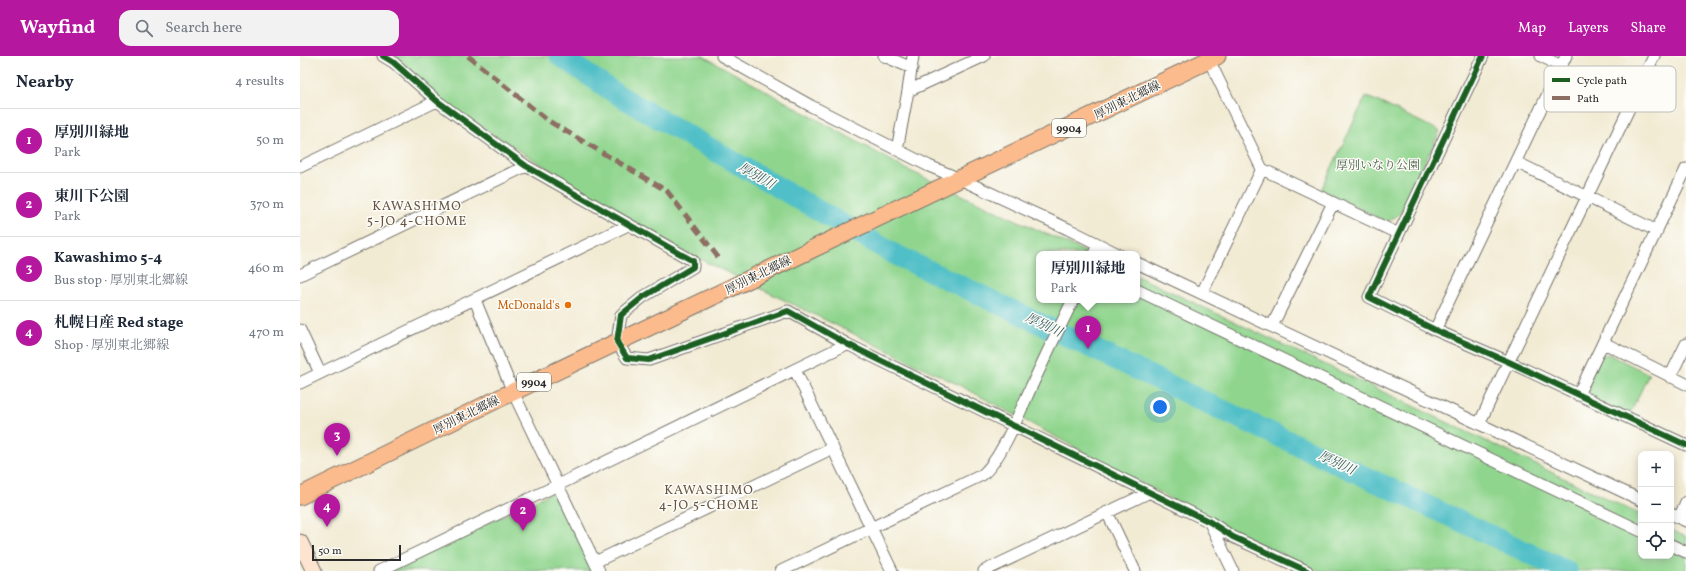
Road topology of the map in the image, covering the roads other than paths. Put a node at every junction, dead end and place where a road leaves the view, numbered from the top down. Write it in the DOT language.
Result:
graph roads {
  1 [pos="383,56"];
  2 [pos="722,56"];
  3 [pos="884,56"];
  4 [pos="913,56"];
  5 [pos="984,56"];
  6 [pos="1483,56"];
  7 [pos="1541,56"];
  8 [pos="1654,56"];
  9 [pos="1211,57"];
  10 [pos="738,60"];
  11 [pos="1564,61"];
  12 [pos="1649,66"];
  13 [pos="912,68"];
  14 [pos="908,91"];
  15 [pos="437,101"];
  16 [pos="1544,103"];
  17 [pos="1627,112"];
  18 [pos="897,150"];
  19 [pos="1516,162"];
  20 [pos="526,166"];
  21 [pos="300,167"];
  22 [pos="1262,169"];
  23 [pos="1686,169"];
  24 [pos="960,179"];
  25 [pos="1587,197"];
  26 [pos="1333,203"];
  27 [pos="628,225"];
  28 [pos="1657,231"];
  29 [pos="1399,234"];
  30 [pos="1096,249"];
  31 [pos="1140,264"];
  32 [pos="300,275"];
  33 [pos="1140,291"];
  34 [pos="1202,293"];
  35 [pos="475,300"];
  36 [pos="1072,303"];
  37 [pos="1272,326"];
  38 [pos="300,330"];
  39 [pos="1435,330"];
  40 [pos="617,342"];
  41 [pos="1604,343"];
  42 [pos="846,344"];
  43 [pos="1686,344"];
  44 [pos="1508,362"];
  45 [pos="795,370"];
  46 [pos="320,374"];
  47 [pos="1670,377"];
  48 [pos="300,383"];
  49 [pos="1686,384"];
  50 [pos="513,392"];
  51 [pos="1578,395"];
  52 [pos="1479,424"];
  53 [pos="1013,426"];
  54 [pos="1686,445"];
  55 [pos="833,448"];
  56 [pos="558,486"];
  57 [pos="1148,492"];
  58 [pos="300,496"];
  59 [pos="1638,499"];
  60 [pos="1686,502"];
  61 [pos="1107,512"];
  62 [pos="1679,518"];
  63 [pos="1210,522"];
  64 [pos="872,528"];
  65 [pos="1638,530"];
  66 [pos="300,542"];
  67 [pos="1674,546"];
  68 [pos="1686,552"];
  69 [pos="597,567"];
  70 [pos="987,570"];
  71 [pos="314,571"];
  72 [pos="378,571"];
  73 [pos="781,571"];
  74 [pos="892,571"];
  75 [pos="1135,571"];
  76 [pos="1233,571"];
  77 [pos="1307,571"];
  1 -- 15 [label="street"];
  2 -- 10 [label="street"];
  3 -- 13 [label="street"];
  4 -- 13 [label="street"];
  5 -- 14 [label="street"];
  6 -- 29 [label="street"];
  7 -- 11 [label="street"];
  8 -- 12 [label="street"];
  9 -- 22 [label="street"];
  9 -- 24 [label="main road, 厚別東北郷線 / 9904"];
  10 -- 18 [label="street"];
  13 -- 14 [label="street"];
  14 -- 18 [label="street"];
  15 -- 20 [label="street"];
  15 -- 21 [label="street"];
  16 -- 19 [label="street"];
  17 -- 25 [label="street"];
  18 -- 24 [label="street"];
  19 -- 25 [label="street"];
  19 -- 39 [label="street"];
  20 -- 27 [label="street"];
  20 -- 32 [label="street"];
  22 -- 26 [label="street"];
  22 -- 34 [label="street"];
  23 -- 28 [label="street"];
  24 -- 30 [label="street"];
  24 -- 40 [label="main road, 厚別東北郷線 / 9904"];
  25 -- 28 [label="street"];
  25 -- 44 [label="street"];
  26 -- 29 [label="street"];
  26 -- 37 [label="street"];
  27 -- 35 [label="street"];
  27 -- 40 [label="street"];
  28 -- 41 [label="street"];
  29 -- 39 [label="street"];
  31 -- 34 [label="street"];
  33 -- 65 [label="street"];
  34 -- 37 [label="street"];
  35 -- 46 [label="street"];
  35 -- 50 [label="street"];
  36 -- 53 [label="street"];
  37 -- 52 [label="street"];
  38 -- 46 [label="street"];
  39 -- 44 [label="street"];
  40 -- 42 [label="street"];
  40 -- 50 [label="main road, 厚別東北郷線 / 9904"];
  41 -- 47 [label="street"];
  41 -- 51 [label="street"];
  42 -- 45 [label="street"];
  42 -- 53 [label="street"];
  43 -- 47 [label="street"];
  44 -- 51 [label="street"];
  44 -- 52 [label="street"];
  45 -- 55 [label="street"];
  45 -- 56 [label="street"];
  46 -- 48 [label="street"];
  47 -- 49 [label="street"];
  50 -- 56 [label="street"];
  50 -- 58 [label="main road, 厚別東北郷線 / 9904"];
  51 -- 54 [label="street"];
  52 -- 59 [label="street"];
  53 -- 57 [label="street"];
  53 -- 64 [label="street"];
  55 -- 64 [label="street"];
  55 -- 69 [label="street"];
  56 -- 69 [label="street"];
  56 -- 72 [label="street"];
  57 -- 61 [label="street"];
  57 -- 63 [label="street"];
  60 -- 62 [label="street"];
  61 -- 70 [label="street"];
  61 -- 75 [label="street"];
  63 -- 76 [label="street"];
  63 -- 77 [label="street"];
  64 -- 73 [label="street"];
  64 -- 74 [label="street"];
  66 -- 71 [label="street"];
  67 -- 68 [label="street"];
}
